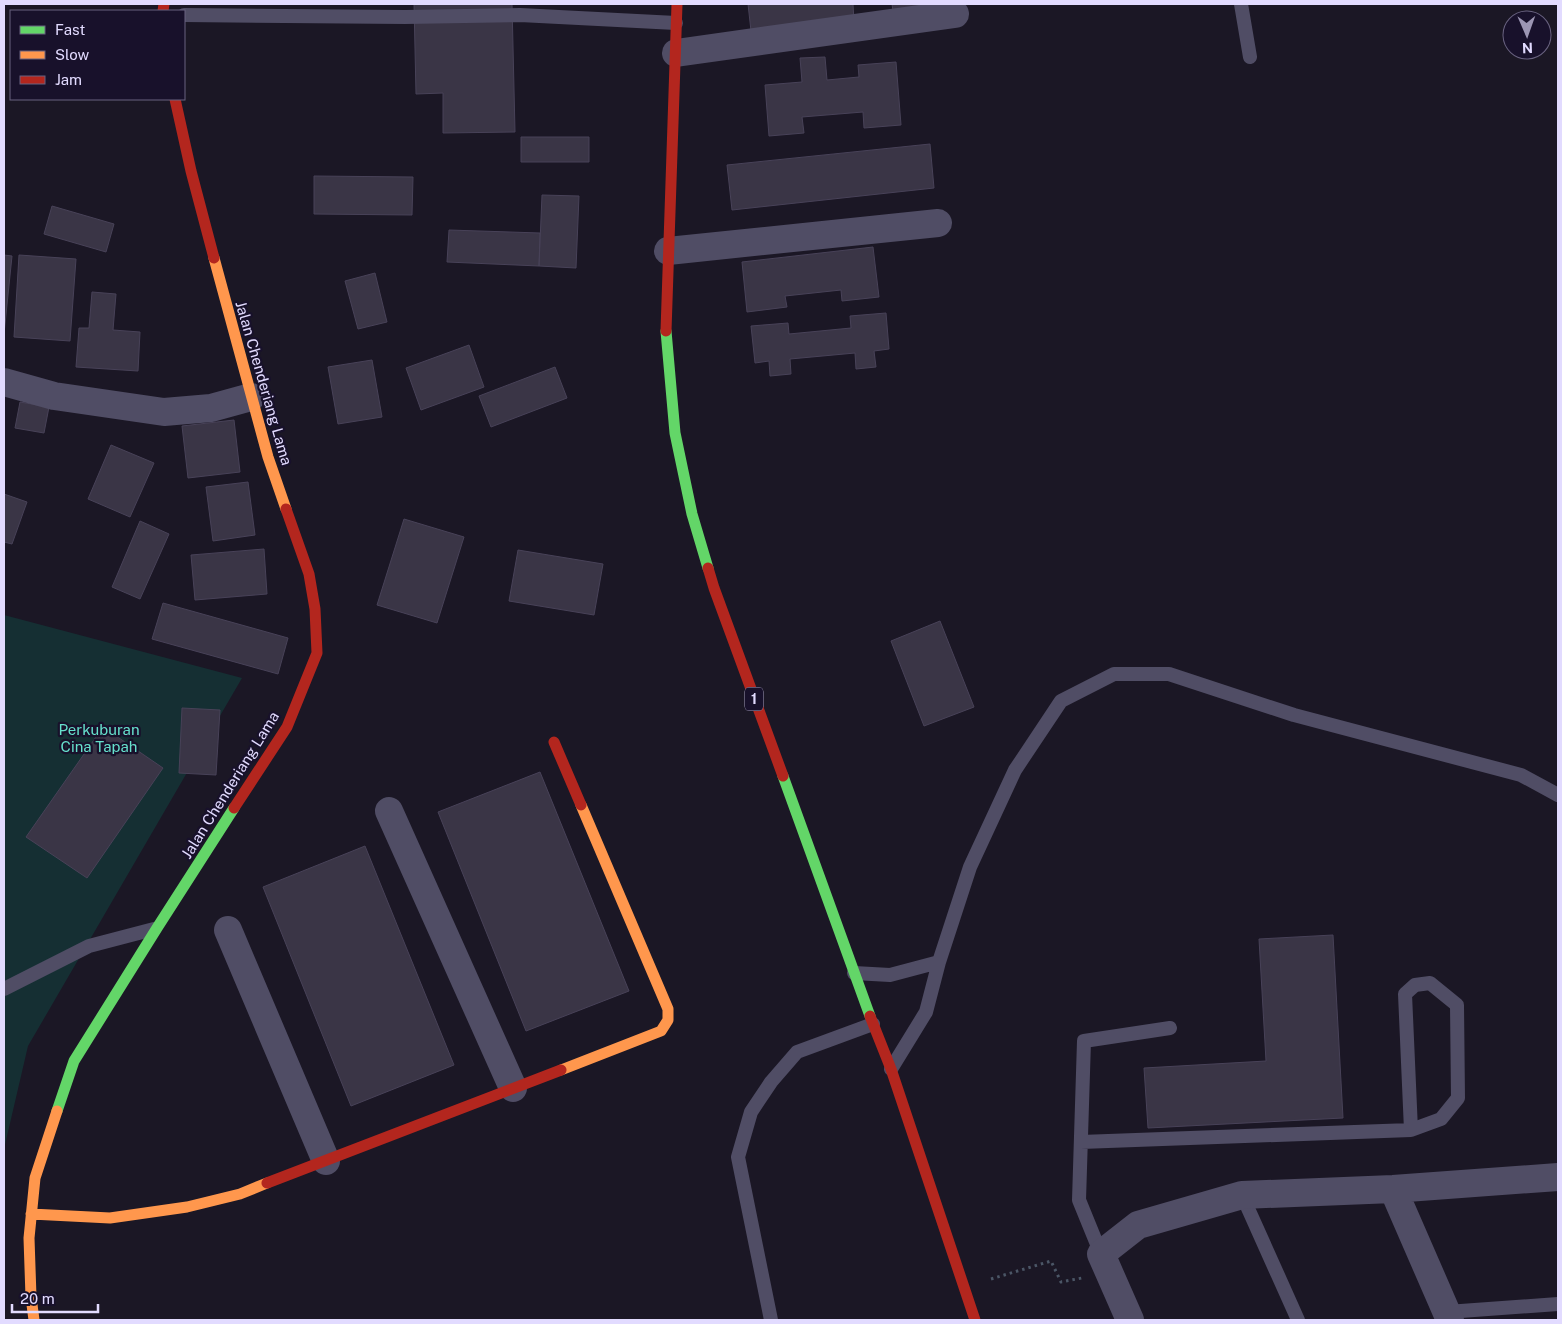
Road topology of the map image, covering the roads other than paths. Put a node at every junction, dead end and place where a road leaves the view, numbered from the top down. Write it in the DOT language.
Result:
graph roads {
  1 [pos="677,4"];
  2 [pos="1241,4"];
  3 [pos="955,14"];
  4 [pos="185,15"];
  5 [pos="676,23"];
  6 [pos="676,53"];
  7 [pos="1250,58"];
  8 [pos="175,100"];
  9 [pos="938,223"];
  10 [pos="668,251"];
  11 [pos="4,382"];
  12 [pos="251,397"];
  13 [pos="554,742"];
  14 [pos="1558,795"];
  15 [pos="389,811"];
  16 [pos="157,928"];
  17 [pos="228,930"];
  18 [pos="939,962"];
  19 [pos="854,973"];
  20 [pos="4,989"];
  21 [pos="873,1024"];
  22 [pos="1170,1028"];
  23 [pos="890,1069"];
  24 [pos="513,1088"];
  25 [pos="1411,1130"];
  26 [pos="1081,1142"];
  27 [pos="326,1161"];
  28 [pos="1558,1177"];
  29 [pos="1393,1188"];
  30 [pos="1242,1195"];
  31 [pos="32,1214"];
  32 [pos="1105,1263"];
  33 [pos="1558,1304"];
  34 [pos="1448,1316"];
  35 [pos="34,1320"];
  36 [pos="771,1320"];
  37 [pos="975,1320"];
  38 [pos="1130,1320"];
  39 [pos="1298,1320"];
  1 -- 5 [label="main road, 1"];
  2 -- 7 [label="lane"];
  3 -- 6 [label="street"];
  4 -- 5 [label="lane"];
  5 -- 6 [label="main road, 1"];
  6 -- 10 [label="main road, 1"];
  8 -- 12 [label="main road, Jalan Chenderiang Lama"];
  9 -- 10 [label="street"];
  10 -- 19 [label="main road, 1"];
  11 -- 12 [label="street"];
  12 -- 16 [label="main road, Jalan Chenderiang Lama"];
  13 -- 24 [label="main road"];
  14 -- 18 [label="lane"];
  15 -- 24 [label="street"];
  16 -- 20 [label="lane"];
  16 -- 31 [label="main road, Jalan Chenderiang Lama"];
  17 -- 27 [label="street"];
  18 -- 19 [label="lane"];
  18 -- 23 [label="lane"];
  19 -- 21 [label="main road, 1"];
  21 -- 23 [label="main road, 1"];
  21 -- 36 [label="lane"];
  22 -- 26 [label="lane"];
  23 -- 37 [label="main road, 1"];
  24 -- 27 [label="main road"];
  25 -- 25 [label="lane"];
  25 -- 26 [label="lane"];
  26 -- 32 [label="lane"];
  27 -- 31 [label="main road"];
  28 -- 29 [label="street"];
  29 -- 30 [label="street"];
  29 -- 34 [label="street"];
  30 -- 32 [label="street"];
  30 -- 39 [label="lane"];
  31 -- 35 [label="main road, Jalan Chenderiang Lama"];
  32 -- 38 [label="street"];
  33 -- 34 [label="lane"];
}
